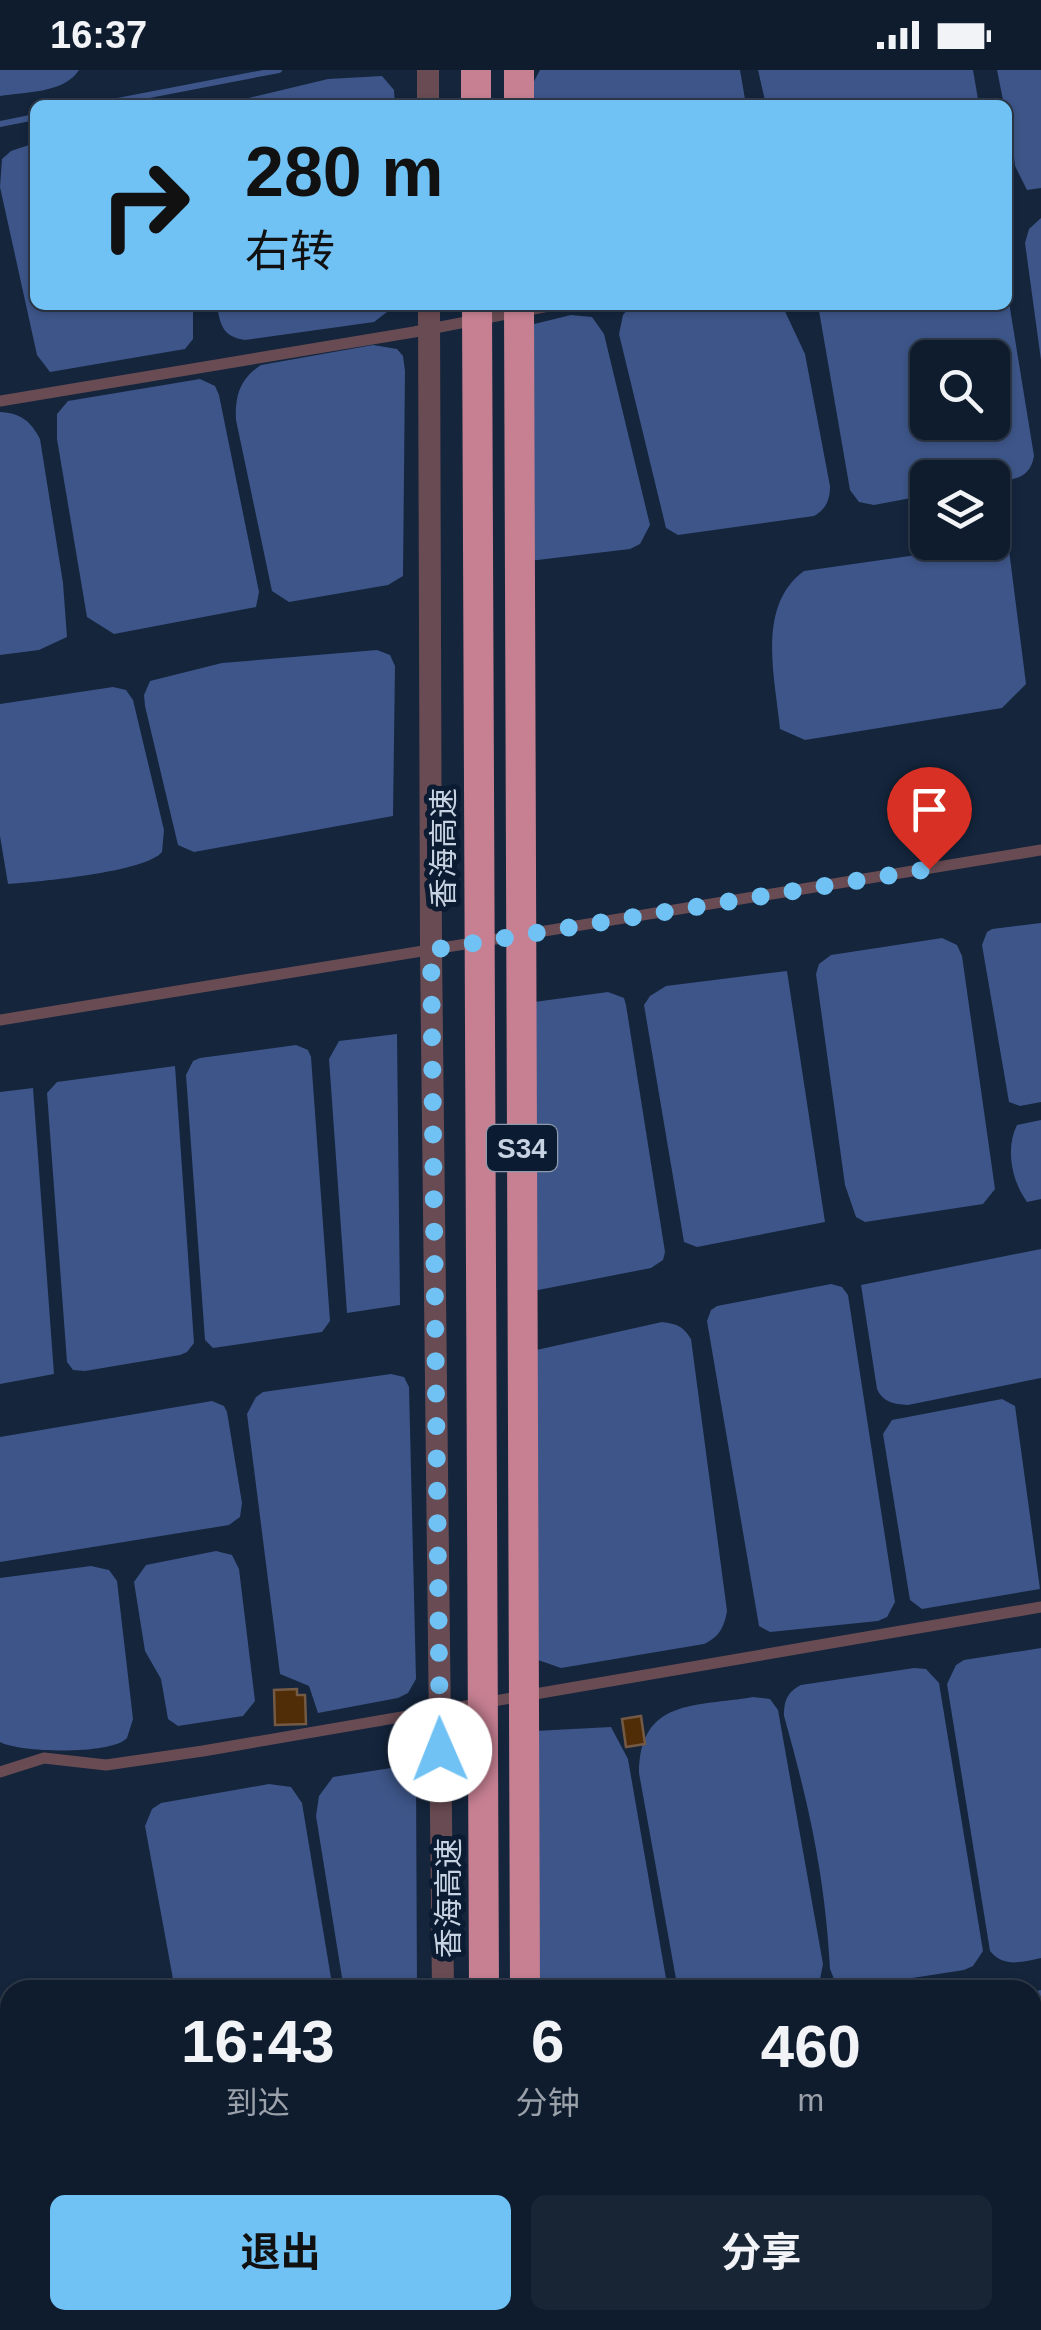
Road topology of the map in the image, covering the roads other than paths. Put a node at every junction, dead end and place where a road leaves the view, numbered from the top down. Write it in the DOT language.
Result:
graph roads {
  1 [pos="428,70"];
  2 [pos="476,70"];
  3 [pos="519,70"];
  4 [pos="428,100"];
  5 [pos="476,100"];
  6 [pos="519,100"];
  7 [pos="429,310"];
  8 [pos="477,310"];
  9 [pos="520,310"];
  10 [pos="528,310"];
  11 [pos="430,329"];
  12 [pos="0,401"];
  13 [pos="1041,850"];
  14 [pos="431,950"];
  15 [pos="0,1020"];
  16 [pos="1041,1607"];
  17 [pos="440,1710"];
  18 [pos="0,1772"];
  19 [pos="444,1980"];
  20 [pos="484,1980"];
  21 [pos="525,1980"];
  1 -- 4 [label="street"];
  2 -- 5 [label="highway"];
  3 -- 6 [label="highway"];
  7 -- 11 [label="street"];
  8 -- 20 [label="highway, 香海高速 / S34, bridge"];
  9 -- 21 [label="highway, S34, bridge"];
  10 -- 11 [label="lane"];
  11 -- 12 [label="lane"];
  11 -- 14 [label="street"];
  13 -- 14 [label="lane"];
  14 -- 15 [label="lane"];
  14 -- 17 [label="street"];
  16 -- 17 [label="lane"];
  17 -- 18 [label="lane"];
  17 -- 19 [label="street"];
}
